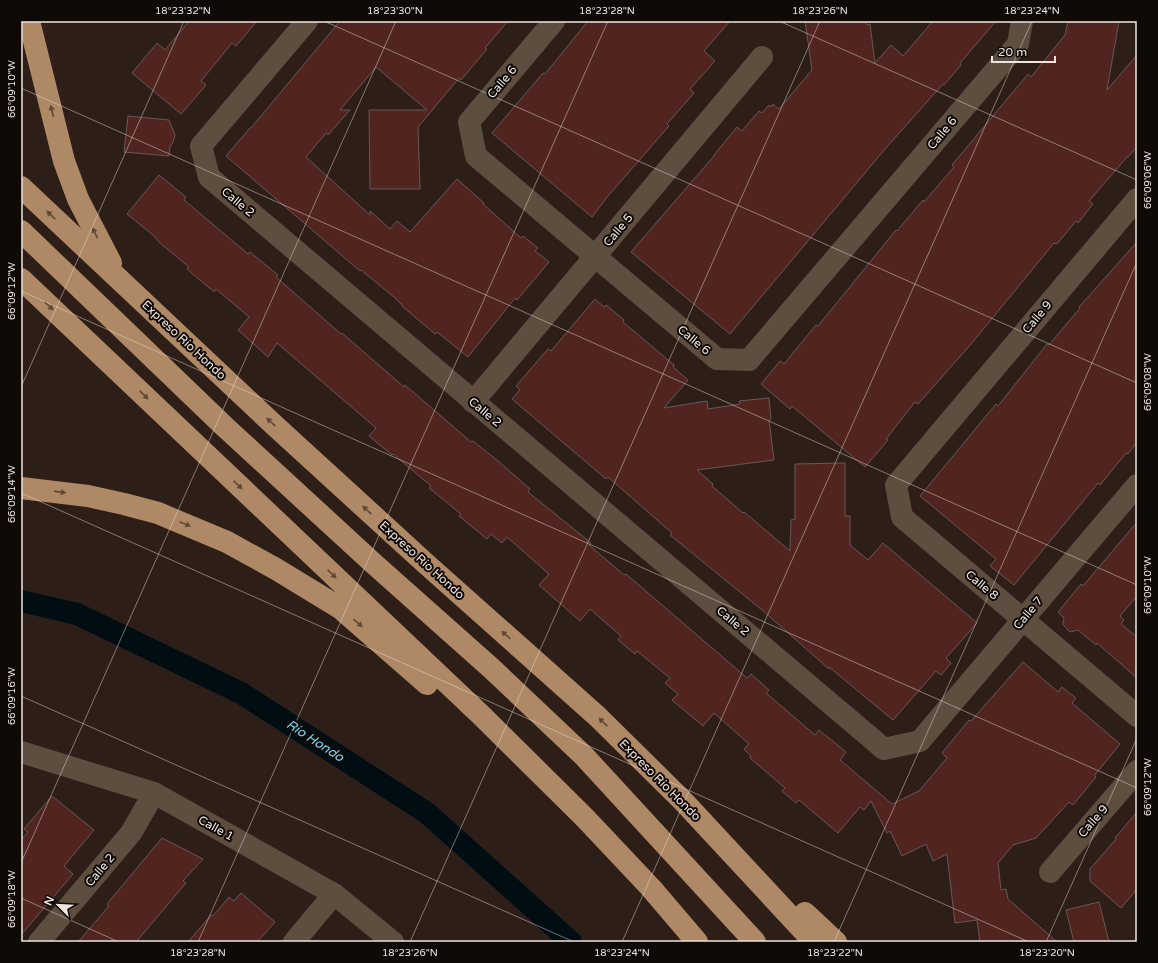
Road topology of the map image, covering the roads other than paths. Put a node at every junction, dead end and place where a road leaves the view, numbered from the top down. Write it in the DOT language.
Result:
graph roads {
  1 [pos="29,21"];
  2 [pos="307,21"];
  3 [pos="554,21"];
  4 [pos="1022,21"];
  5 [pos="762,58"];
  6 [pos="21,187"];
  7 [pos="1137,199"];
  8 [pos="21,231"];
  9 [pos="595,257"];
  10 [pos="21,279"];
  11 [pos="120,280"];
  12 [pos="473,402"];
  13 [pos="938,435"];
  14 [pos="1137,485"];
  15 [pos="21,488"];
  16 [pos="1023,620"];
  17 [pos="482,716"];
  18 [pos="1137,716"];
  19 [pos="920,741"];
  20 [pos="21,752"];
  21 [pos="1137,771"];
  22 [pos="154,793"];
  23 [pos="703,823"];
  24 [pos="1050,872"];
  25 [pos="334,894"];
  26 [pos="39,942"];
  27 [pos="294,942"];
  28 [pos="393,942"];
  29 [pos="697,942"];
  30 [pos="755,942"];
  31 [pos="814,942"];
  32 [pos="836,942"];
  11 -- 1 [label="highway, one-way"];
  2 -- 12 [label="street, Calle 2"];
  3 -- 9 [label="street, Calle 6"];
  4 -- 9 [label="street, Calle 6"];
  5 -- 9 [label="street, Calle 5"];
  11 -- 6 [label="highway, Expreso Río Hondo, one-way"];
  7 -- 13 [label="street, Calle 9"];
  8 -- 30 [label="highway"];
  9 -- 12 [label="street, Calle 5"];
  10 -- 17 [label="highway, one-way"];
  23 -- 11 [label="highway, Expreso Río Hondo, one-way"];
  12 -- 19 [label="street, Calle 2"];
  13 -- 16 [label="street, Calle 8"];
  14 -- 16 [label="street, Calle 7"];
  15 -- 17 [label="highway, one-way"];
  16 -- 18 [label="street, Calle 8"];
  16 -- 19 [label="street, Calle 7"];
  17 -- 29 [label="highway"];
  20 -- 22 [label="street, Calle 1"];
  21 -- 24 [label="street, Calle 9"];
  22 -- 25 [label="street, Calle 1"];
  22 -- 26 [label="street, Calle 2"];
  23 -- 31 [label="highway, Expreso Río Hondo"];
  23 -- 32 [label="highway"];
  25 -- 27 [label="street"];
  25 -- 28 [label="street, Calle 1"];
}
